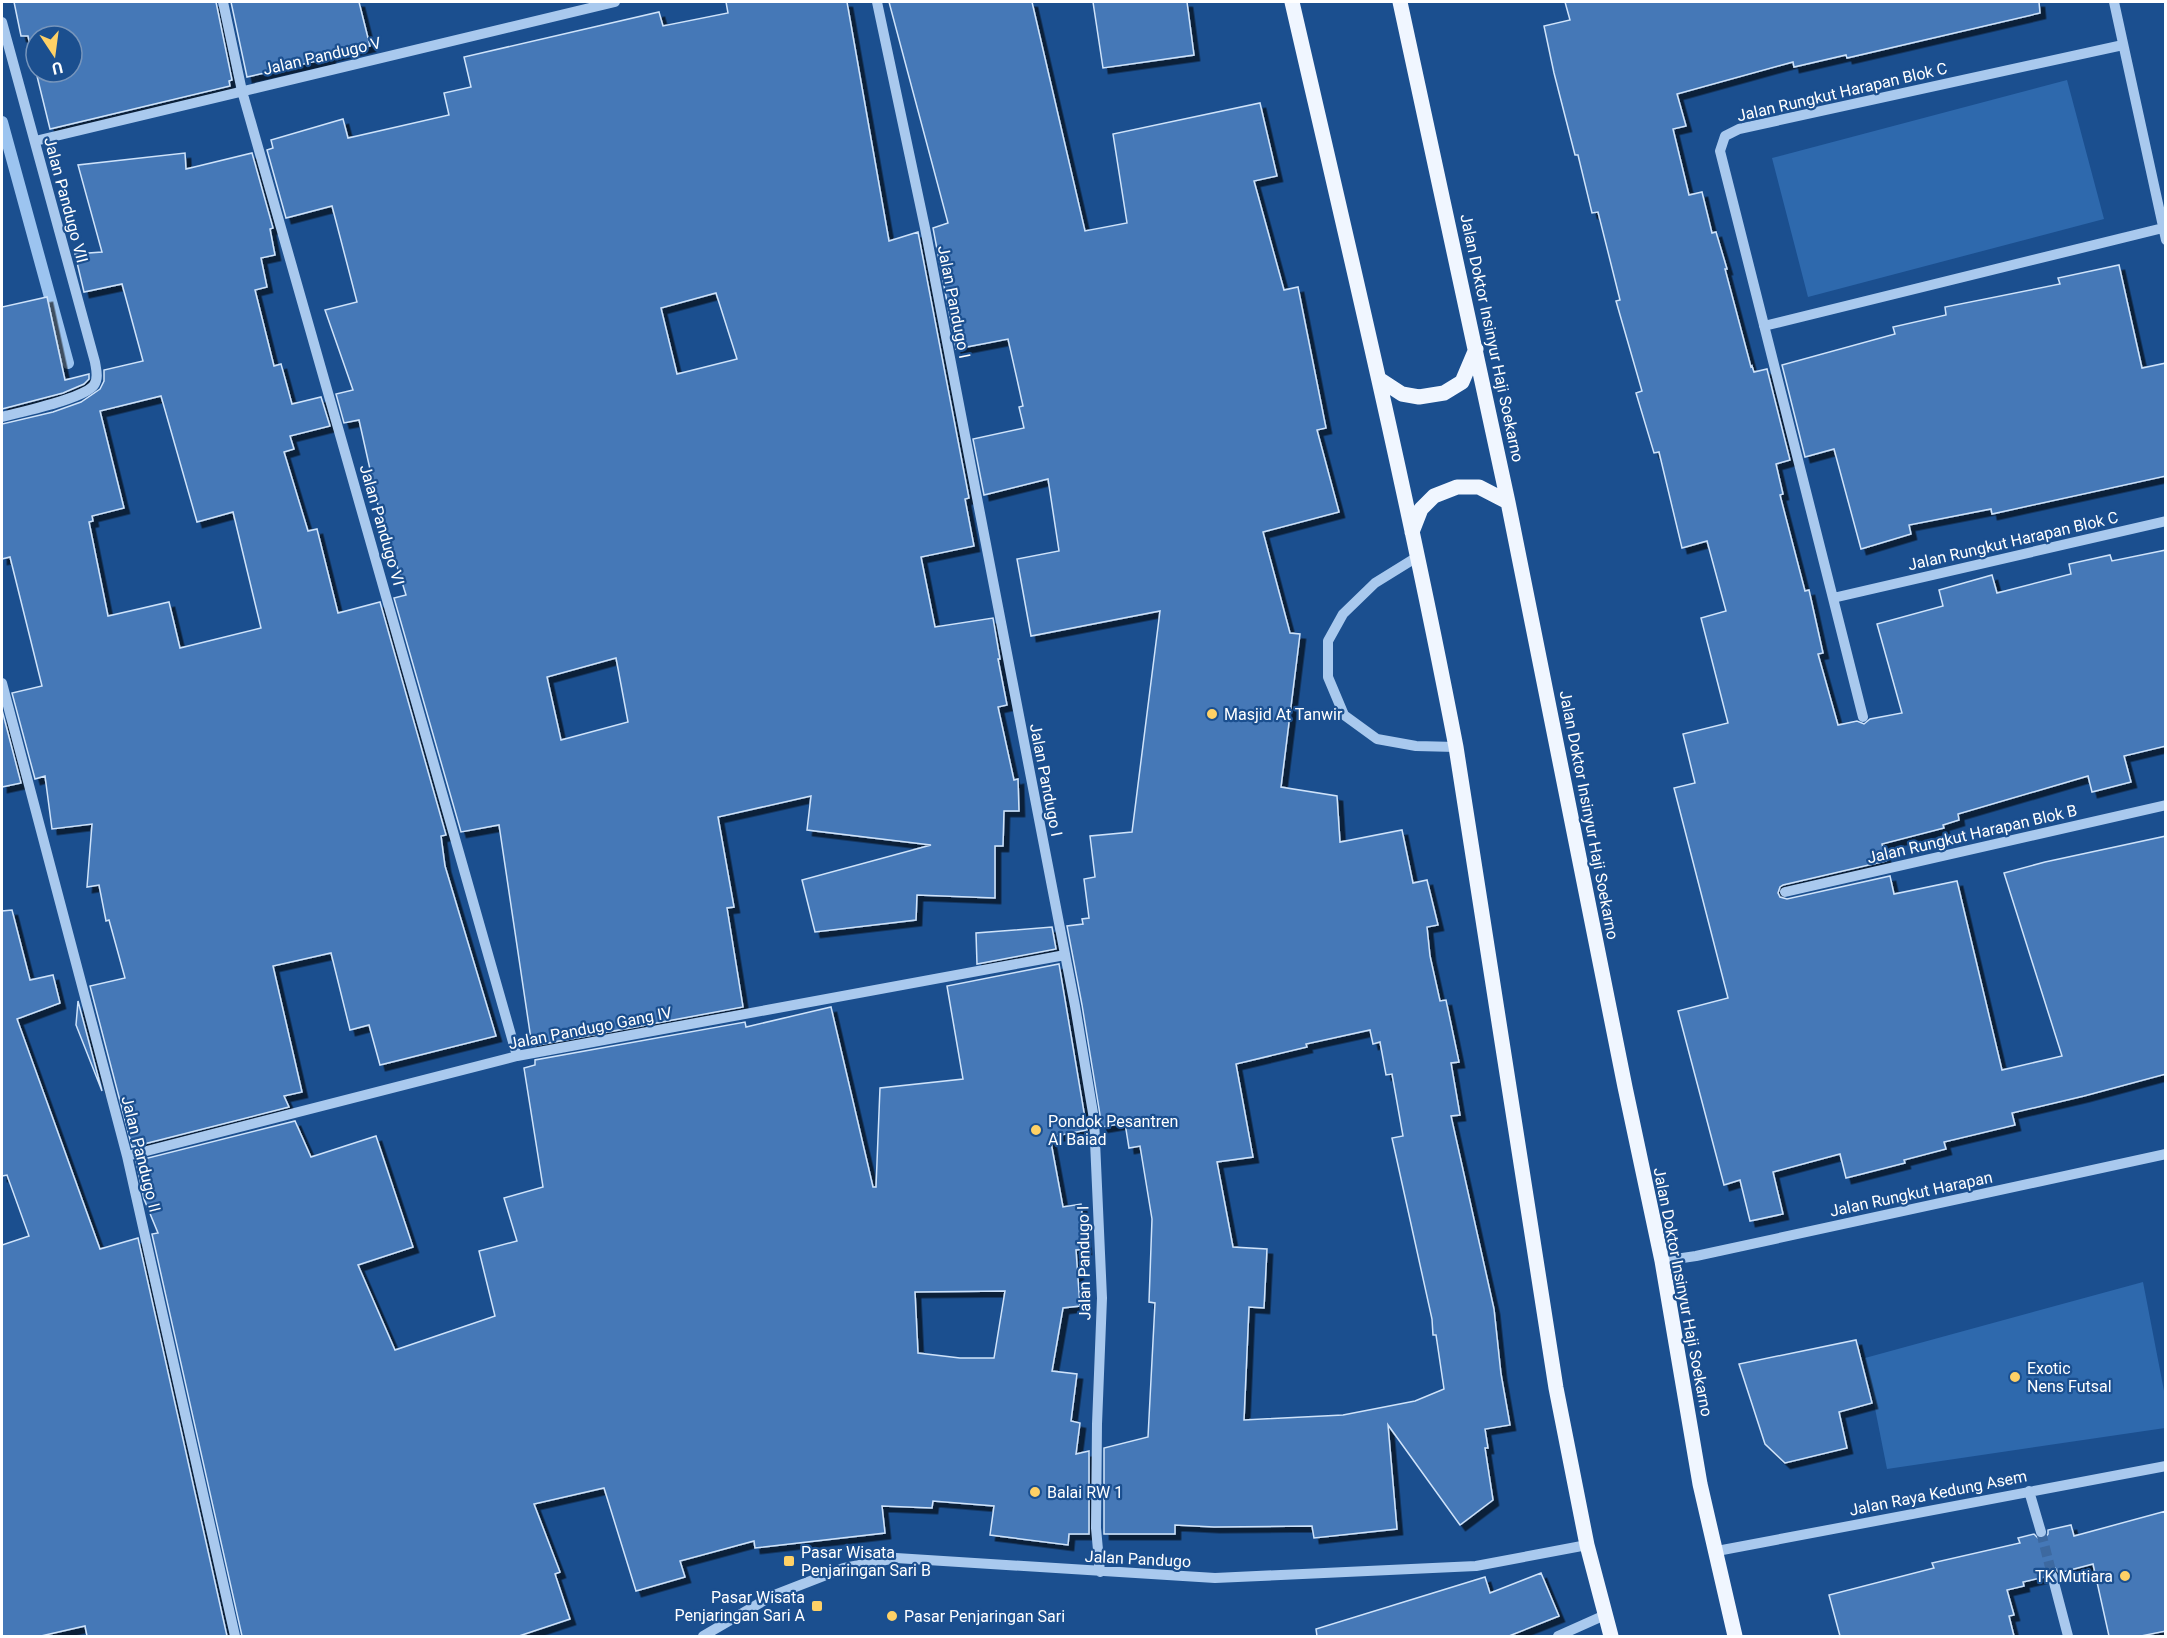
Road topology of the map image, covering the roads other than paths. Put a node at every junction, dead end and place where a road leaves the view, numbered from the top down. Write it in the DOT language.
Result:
graph roads {
  1 [pos="222,2"];
  2 [pos="615,2"];
  3 [pos="877,2"];
  4 [pos="1292,2"];
  5 [pos="1400,2"];
  6 [pos="2114,2"];
  7 [pos="2,21"];
  8 [pos="2123,45"];
  9 [pos="243,91"];
  10 [pos="35,141"];
  11 [pos="2164,234"];
  12 [pos="1764,326"];
  13 [pos="1476,349"];
  14 [pos="1379,379"];
  15 [pos="2,417"];
  16 [pos="1508,502"];
  17 [pos="2166,521"];
  18 [pos="1412,532"];
  19 [pos="1417,557"];
  20 [pos="1833,598"];
  21 [pos="2,683"];
  22 [pos="1863,717"];
  23 [pos="1456,747"];
  24 [pos="2166,805"];
  25 [pos="1785,892"];
  26 [pos="1065,955"];
  27 [pos="518,1056"];
  28 [pos="2166,1154"];
  29 [pos="127,1156"];
  30 [pos="1662,1261"];
  31 [pos="2166,1467"];
  32 [pos="2029,1491"];
  33 [pos="2041,1532"];
  34 [pos="1587,1545"];
  35 [pos="1717,1551"];
  36 [pos="1100,1572"];
  37 [pos="2052,1575"];
  38 [pos="1605,1615"];
  39 [pos="235,1636"];
  40 [pos="702,1636"];
  41 [pos="1558,1636"];
  42 [pos="1611,1636"];
  43 [pos="1735,1636"];
  44 [pos="2068,1636"];
  1 -- 9 [label="street, Jalan Pandugo VI"];
  2 -- 9 [label="street, Jalan Pandugo V"];
  3 -- 26 [label="street, Jalan Pandugo I"];
  4 -- 14 [label="main road"];
  5 -- 13 [label="main road, Jalan Doktor Insinyur Haji Soekarno"];
  6 -- 8 [label="street"];
  7 -- 10 [label="street, Jalan Pandugo VII"];
  8 -- 11 [label="street"];
  8 -- 12 [label="street, Jalan Rungkut Harapan Blok C"];
  9 -- 10 [label="street, Jalan Pandugo V"];
  9 -- 27 [label="street, Jalan Pandugo VI"];
  10 -- 15 [label="street, Jalan Pandugo VII"];
  11 -- 12 [label="street"];
  12 -- 20 [label="street, Jalan Rungkut Harapan Blok C"];
  13 -- 14 [label="main road"];
  13 -- 16 [label="main road, Jalan Doktor Insinyur Haji Soekarno"];
  14 -- 18 [label="main road"];
  16 -- 18 [label="main road"];
  16 -- 30 [label="main road, Jalan Doktor Insinyur Haji Soekarno"];
  17 -- 20 [label="street, Jalan Rungkut Harapan Blok C"];
  18 -- 19 [label="main road"];
  19 -- 23 [label="main road"];
  19 -- 23 [label="street"];
  20 -- 22 [label="street, Jalan Rungkut Harapan Blok C"];
  21 -- 29 [label="street, Jalan Pandugo II"];
  23 -- 34 [label="main road"];
  24 -- 25 [label="street, Jalan Rungkut Harapan Blok B"];
  26 -- 27 [label="street, Jalan Pandugo Gang IV"];
  26 -- 36 [label="street, Jalan Pandugo I"];
  27 -- 29 [label="street, Jalan Pandugo Gang IV"];
  28 -- 30 [label="street, Jalan Rungkut Harapan"];
  29 -- 39 [label="street, Jalan Pandugo II"];
  30 -- 35 [label="main road, Jalan Doktor Insinyur Haji Soekarno"];
  31 -- 32 [label="street, Jalan Raya Kedung Asem"];
  32 -- 33 [label="street"];
  32 -- 35 [label="street, Jalan Raya Kedung Asem"];
  34 -- 36 [label="street, Jalan Pandugo"];
  34 -- 38 [label="main road"];
  35 -- 43 [label="main road, Jalan Doktor Insinyur Haji Soekarno"];
  36 -- 40 [label="street, Jalan Pandugo"];
  37 -- 44 [label="street"];
  38 -- 41 [label="street"];
  38 -- 42 [label="main road"];
}
